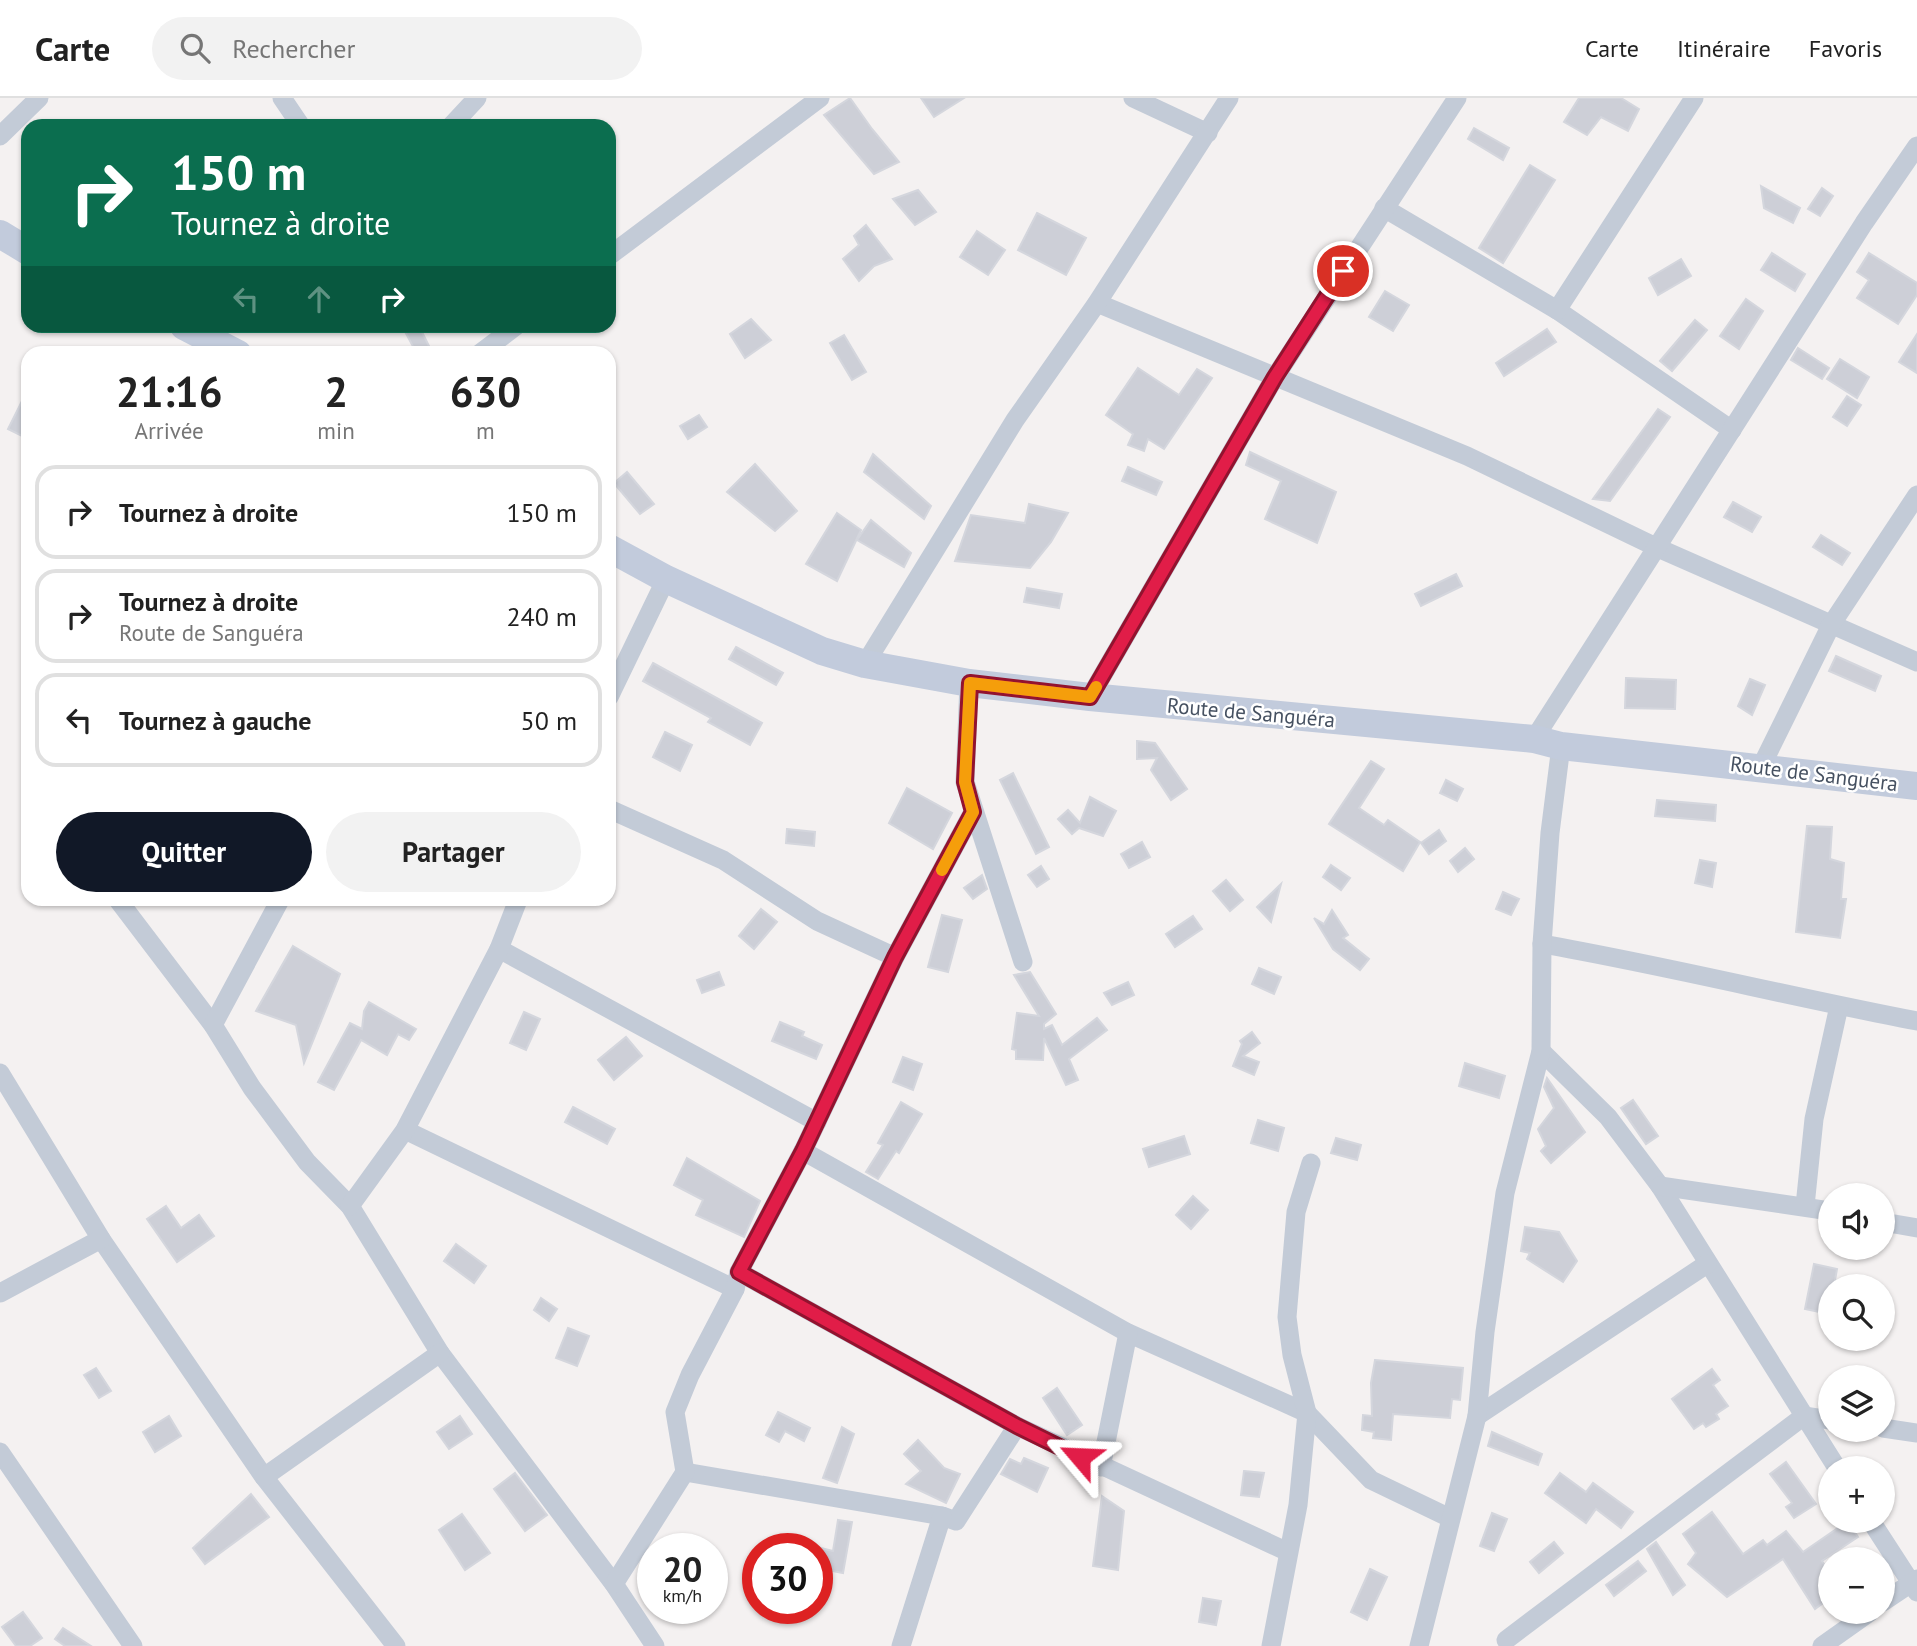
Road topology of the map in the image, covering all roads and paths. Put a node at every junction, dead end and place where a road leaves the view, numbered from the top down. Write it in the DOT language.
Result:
graph roads {
  1 [pos="39,98"];
  2 [pos="282,98"];
  3 [pos="477,98"];
  4 [pos="820,98"];
  5 [pos="1133,98"];
  6 [pos="1229,98"];
  7 [pos="1457,98"];
  8 [pos="1694,98"];
  9 [pos="296,119"];
  10 [pos="458,119"];
  11 [pos="1208,133"];
  12 [pos="0,135"];
  13 [pos="1917,146"];
  14 [pos="1384,208"];
  15 [pos="0,234"];
  16 [pos="21,247"];
  17 [pos="616,251"];
  18 [pos="1097,303"];
  19 [pos="1557,310"];
  20 [pos="507,333"];
  21 [pos="201,335"];
  22 [pos="222,346"];
  23 [pos="490,346"];
  24 [pos="1275,377"];
  25 [pos="1732,430"];
  26 [pos="1917,495"];
  27 [pos="1658,548"];
  28 [pos="616,552"];
  29 [pos="666,579"];
  30 [pos="1831,625"];
  31 [pos="1917,662"];
  32 [pos="865,664"];
  33 [pos="616,683"];
  34 [pos="970,683"];
  35 [pos="1090,697"];
  36 [pos="1534,739"];
  37 [pos="1561,746"];
  38 [pos="1761,767"];
  39 [pos="1917,786"];
  40 [pos="616,812"];
  41 [pos="973,812"];
  42 [pos="123,906"];
  43 [pos="277,906"];
  44 [pos="516,906"];
  45 [pos="1542,944"];
  46 [pos="499,949"];
  47 [pos="895,957"];
  48 [pos="1023,962"];
  49 [pos="1839,1006"];
  50 [pos="1917,1021"];
  51 [pos="213,1025"];
  52 [pos="1541,1051"];
  53 [pos="0,1073"];
  54 [pos="817,1122"];
  55 [pos="405,1130"];
  56 [pos="803,1151"];
  57 [pos="1311,1163"];
  58 [pos="1660,1186"];
  59 [pos="350,1206"];
  60 [pos="1805,1206"];
  61 [pos="1818,1209"];
  62 [pos="1895,1224"];
  63 [pos="1917,1228"];
  64 [pos="101,1239"];
  65 [pos="1707,1264"];
  66 [pos="737,1280"];
  67 [pos="0,1293"];
  68 [pos="1128,1333"];
  69 [pos="440,1353"];
  70 [pos="1307,1413"];
  71 [pos="1477,1416"];
  72 [pos="1804,1416"];
  73 [pos="1818,1418"];
  74 [pos="1017,1426"];
  75 [pos="1895,1430"];
  76 [pos="1917,1433"];
  77 [pos="0,1452"];
  78 [pos="1829,1456"];
  79 [pos="1101,1467"];
  80 [pos="685,1472"];
  81 [pos="264,1477"];
  82 [pos="942,1516"];
  83 [pos="1450,1518"];
  84 [pos="1879,1533"];
  85 [pos="1288,1552"];
  86 [pos="614,1584"];
  87 [pos="1915,1585"];
  88 [pos="1895,1596"];
  89 [pos="1853,1624"];
  90 [pos="1506,1640"];
  91 [pos="133,1646"];
  92 [pos="396,1646"];
  93 [pos="655,1646"];
  94 [pos="901,1646"];
  95 [pos="1270,1646"];
  96 [pos="1419,1646"];
  97 [pos="1822,1646"];
  1 -- 12 [label="street"];
  2 -- 9 [label="street"];
  3 -- 10 [label="street"];
  4 -- 17 [label="street"];
  5 -- 11 [label="street"];
  6 -- 11 [label="street"];
  7 -- 14 [label="street"];
  8 -- 19 [label="street"];
  11 -- 18 [label="street"];
  13 -- 25 [label="street"];
  14 -- 19 [label="street"];
  14 -- 24 [label="street"];
  15 -- 16 [label="street"];
  18 -- 24 [label="street"];
  18 -- 32 [label="street"];
  19 -- 25 [label="street"];
  20 -- 23 [label="street"];
  21 -- 22 [label="street"];
  24 -- 27 [label="street"];
  24 -- 35 [label="street"];
  25 -- 27 [label="street"];
  26 -- 30 [label="street"];
  27 -- 30 [label="street"];
  27 -- 36 [label="street"];
  28 -- 29 [label="street, Route de Sanguéra"];
  29 -- 32 [label="street, Route de Sanguéra"];
  29 -- 33 [label="street"];
  30 -- 31 [label="street"];
  30 -- 38 [label="street"];
  32 -- 34 [label="street, Route de Sanguéra"];
  34 -- 35 [label="street, Route de Sanguéra"];
  34 -- 41 [label="street"];
  35 -- 36 [label="street, Route de Sanguéra"];
  36 -- 37 [label="street, Route de Sanguéra"];
  37 -- 38 [label="street, Route de Sanguéra"];
  37 -- 45 [label="street"];
  38 -- 39 [label="street, Route de Sanguéra"];
  40 -- 47 [label="street"];
  41 -- 47 [label="street"];
  41 -- 48 [label="street"];
  42 -- 51 [label="street"];
  43 -- 51 [label="street"];
  44 -- 46 [label="street"];
  45 -- 49 [label="street"];
  45 -- 52 [label="street"];
  46 -- 54 [label="street"];
  46 -- 55 [label="street"];
  47 -- 54 [label="street"];
  49 -- 50 [label="street"];
  49 -- 60 [label="street"];
  51 -- 59 [label="street"];
  52 -- 58 [label="street"];
  52 -- 71 [label="street"];
  53 -- 64 [label="street"];
  54 -- 56 [label="street"];
  55 -- 59 [label="street"];
  55 -- 66 [label="street"];
  56 -- 66 [label="street"];
  56 -- 68 [label="street"];
  57 -- 70 [label="street"];
  58 -- 60 [label="street"];
  58 -- 65 [label="street"];
  59 -- 69 [label="street"];
  60 -- 61 [label="street"];
  62 -- 63 [label="street"];
  64 -- 67 [label="street"];
  64 -- 81 [label="street"];
  65 -- 71 [label="street"];
  65 -- 72 [label="street"];
  66 -- 74 [label="street"];
  66 -- 80 [label="street"];
  68 -- 70 [label="street"];
  68 -- 79 [label="street"];
  69 -- 81 [label="street"];
  69 -- 86 [label="street"];
  70 -- 83 [label="street"];
  70 -- 85 [label="street"];
  71 -- 83 [label="street"];
  72 -- 73 [label="street"];
  72 -- 78 [label="street"];
  72 -- 90 [label="street"];
  74 -- 79 [label="street"];
  74 -- 82 [label="street"];
  75 -- 76 [label="street"];
  77 -- 91 [label="street"];
  79 -- 85 [label="street"];
  80 -- 82 [label="street"];
  80 -- 86 [label="street"];
  81 -- 92 [label="street"];
  82 -- 94 [label="street"];
  83 -- 96 [label="street"];
  84 -- 87 [label="street"];
  85 -- 95 [label="street"];
  86 -- 93 [label="street"];
  87 -- 88 [label="street"];
  89 -- 97 [label="street"];
}
